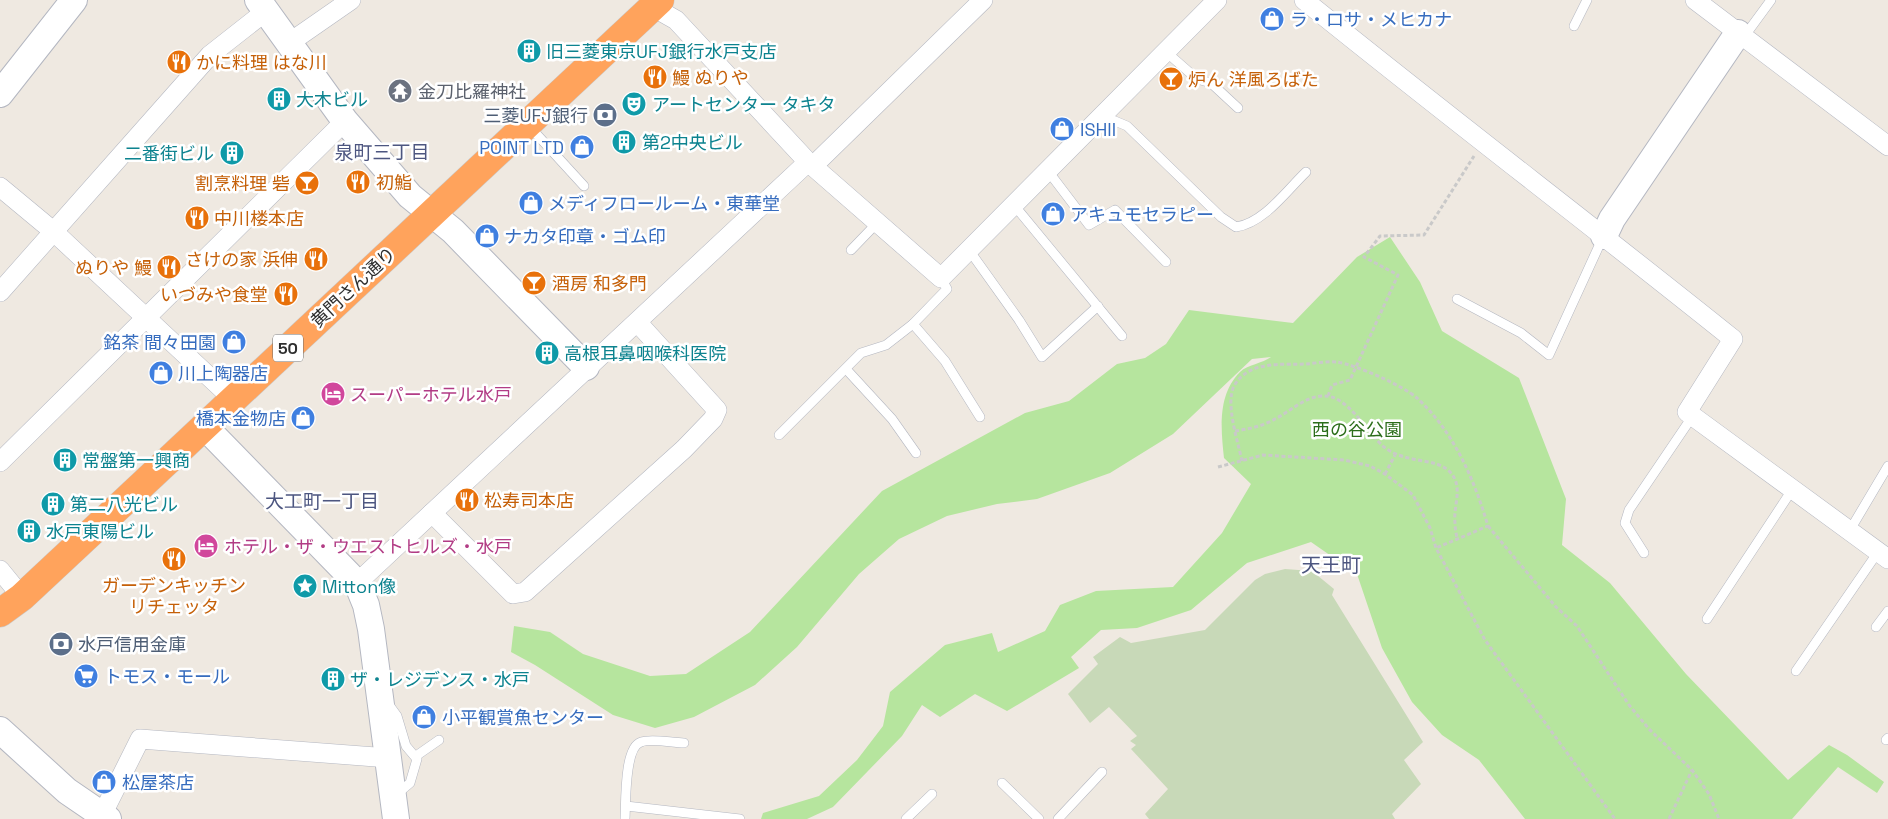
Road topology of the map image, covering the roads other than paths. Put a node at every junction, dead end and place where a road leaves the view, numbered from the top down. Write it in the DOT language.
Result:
graph roads {
  1 [pos="74,0"];
  2 [pos="351,0"];
  3 [pos="983,0"];
  4 [pos="1217,0"];
  5 [pos="1304,0"];
  6 [pos="1587,0"];
  7 [pos="1695,0"];
  8 [pos="1771,0"];
  9 [pos="651,2"];
  10 [pos="262,6"];
  11 [pos="1574,26"];
  12 [pos="1738,33"];
  13 [pos="288,43"];
  14 [pos="1165,51"];
  15 [pos="0,94"];
  16 [pos="1238,108"];
  17 [pos="1103,116"];
  18 [pos="345,121"];
  19 [pos="528,125"];
  20 [pos="1888,146"];
  21 [pos="811,164"];
  22 [pos="1048,171"];
  23 [pos="1306,172"];
  24 [pos="584,186"];
  25 [pos="0,187"];
  26 [pos="1014,205"];
  27 [pos="431,215"];
  28 [pos="878,222"];
  29 [pos="53,231"];
  30 [pos="1604,236"];
  31 [pos="851,250"];
  32 [pos="968,250"];
  33 [pos="1166,262"];
  34 [pos="941,278"];
  35 [pos="0,292"];
  36 [pos="1457,299"];
  37 [pos="1098,306"];
  38 [pos="146,317"];
  39 [pos="638,323"];
  40 [pos="912,324"];
  41 [pos="1122,336"];
  42 [pos="586,367"];
  43 [pos="846,369"];
  44 [pos="233,399"];
  45 [pos="980,417"];
  46 [pos="1692,417"];
  47 [pos="204,426"];
  48 [pos="779,435"];
  49 [pos="916,453"];
  50 [pos="0,462"];
  51 [pos="1888,466"];
  52 [pos="1792,490"];
  53 [pos="432,513"];
  54 [pos="1850,530"];
  55 [pos="1644,553"];
  56 [pos="1883,555"];
  57 [pos="0,570"];
  58 [pos="357,583"];
  59 [pos="22,597"];
  60 [pos="1888,611"];
  61 [pos="0,613"];
  62 [pos="1707,619"];
  63 [pos="1876,627"];
  64 [pos="1796,671"];
  65 [pos="381,695"];
  66 [pos="0,730"];
  67 [pos="439,740"];
  68 [pos="684,743"];
  69 [pos="416,756"];
  70 [pos="389,758"];
  71 [pos="1102,772"];
  72 [pos="1002,783"];
  73 [pos="932,794"];
  74 [pos="626,806"];
  75 [pos="395,808"];
  76 [pos="104,818"];
  77 [pos="625,819"];
  78 [pos="740,819"];
  79 [pos="906,819"];
  80 [pos="1039,819"];
  81 [pos="1058,819"];
  1 -- 15 [label="street"];
  2 -- 13 [label="street"];
  3 -- 21 [label="street"];
  4 -- 14 [label="street"];
  5 -- 30 [label="street"];
  6 -- 11 [label="lane"];
  7 -- 12 [label="street"];
  8 -- 12 [label="lane"];
  9 -- 19 [label="highway, 黄門さん通り / 50"];
  9 -- 21 [label="street"];
  10 -- 13 [label="street"];
  10 -- 29 [label="street"];
  12 -- 20 [label="street"];
  12 -- 30 [label="street"];
  13 -- 18 [label="street"];
  14 -- 16 [label="lane"];
  14 -- 17 [label="street"];
  17 -- 22 [label="street"];
  17 -- 23 [label="lane"];
  18 -- 27 [label="street"];
  18 -- 38 [label="street"];
  19 -- 24 [label="lane"];
  19 -- 27 [label="highway, 黄門さん通り / 50"];
  21 -- 28 [label="street"];
  21 -- 39 [label="street"];
  22 -- 26 [label="street"];
  22 -- 33 [label="lane"];
  25 -- 29 [label="street"];
  26 -- 32 [label="street"];
  26 -- 37 [label="lane"];
  27 -- 42 [label="street"];
  27 -- 44 [label="highway, 黄門さん通り / 50"];
  28 -- 31 [label="lane"];
  28 -- 34 [label="street"];
  29 -- 35 [label="street"];
  29 -- 38 [label="street"];
  30 -- 36 [label="lane"];
  30 -- 46 [label="street"];
  32 -- 34 [label="street"];
  32 -- 37 [label="lane"];
  34 -- 40 [label="lane"];
  37 -- 41 [label="lane"];
  38 -- 44 [label="street"];
  38 -- 50 [label="street"];
  39 -- 42 [label="street"];
  39 -- 53 [label="street"];
  40 -- 43 [label="lane"];
  40 -- 45 [label="lane"];
  42 -- 53 [label="street"];
  43 -- 48 [label="lane"];
  43 -- 49 [label="lane"];
  44 -- 47 [label="highway, 黄門さん通り / 50"];
  46 -- 52 [label="street"];
  46 -- 55 [label="lane"];
  47 -- 58 [label="street"];
  47 -- 59 [label="highway, 黄門さん通り / 50"];
  51 -- 54 [label="lane"];
  52 -- 54 [label="street"];
  52 -- 62 [label="lane"];
  53 -- 58 [label="street"];
  54 -- 56 [label="street"];
  56 -- 64 [label="lane"];
  57 -- 59 [label="street"];
  58 -- 65 [label="street"];
  59 -- 61 [label="highway, 黄門さん通り / 50"];
  60 -- 63 [label="lane"];
  65 -- 69 [label="lane"];
  65 -- 70 [label="street"];
  66 -- 76 [label="street"];
  67 -- 69 [label="lane"];
  68 -- 74 [label="lane"];
  69 -- 75 [label="lane"];
  70 -- 75 [label="street"];
  70 -- 76 [label="street"];
  71 -- 81 [label="lane"];
  72 -- 80 [label="lane"];
  73 -- 79 [label="lane"];
  74 -- 77 [label="lane"];
  74 -- 78 [label="lane"];
}
